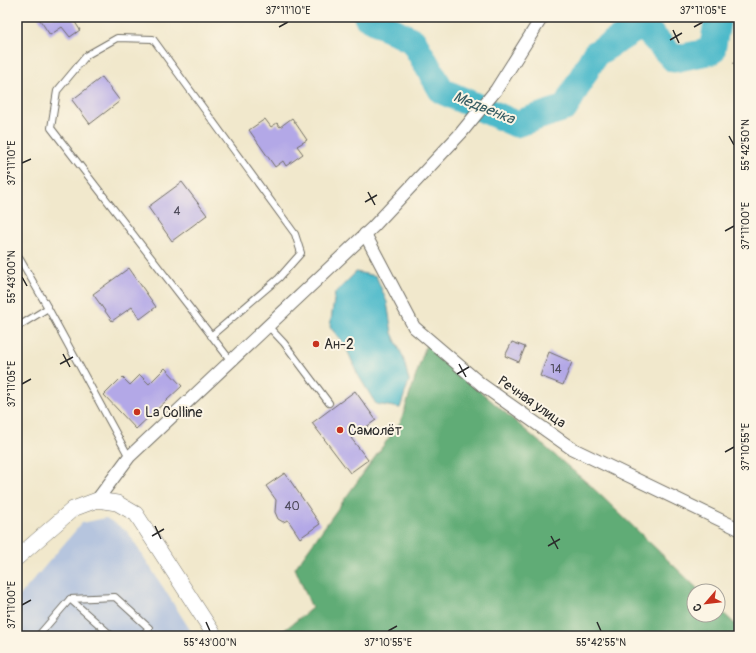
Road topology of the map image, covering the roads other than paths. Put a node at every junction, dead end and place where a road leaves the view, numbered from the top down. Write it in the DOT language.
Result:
graph roads {
  1 [pos="542,17"];
  2 [pos="365,234"];
  3 [pos="17,254"];
  4 [pos="48,308"];
  5 [pos="268,326"];
  6 [pos="17,327"];
  7 [pos="211,336"];
  8 [pos="231,361"];
  9 [pos="329,403"];
  10 [pos="129,457"];
  11 [pos="97,500"];
  12 [pos="739,529"];
  13 [pos="17,558"];
  14 [pos="70,599"];
  15 [pos="17,632"];
  16 [pos="23,636"];
  17 [pos="38,636"];
  18 [pos="112,636"];
  19 [pos="142,636"];
  20 [pos="215,636"];
  1 -- 2 [label="street"];
  2 -- 5 [label="street"];
  2 -- 12 [label="street, Речная улица"];
  3 -- 4 [label="lane"];
  4 -- 6 [label="lane"];
  4 -- 10 [label="lane"];
  5 -- 8 [label="street"];
  5 -- 9 [label="lane"];
  7 -- 7 [label="lane"];
  7 -- 8 [label="lane"];
  8 -- 10 [label="street"];
  10 -- 11 [label="street"];
  11 -- 13 [label="street"];
  11 -- 20 [label="street"];
  14 -- 17 [label="lane"];
  14 -- 18 [label="lane"];
  14 -- 19 [label="lane"];
  15 -- 16 [label="lane"];
}
